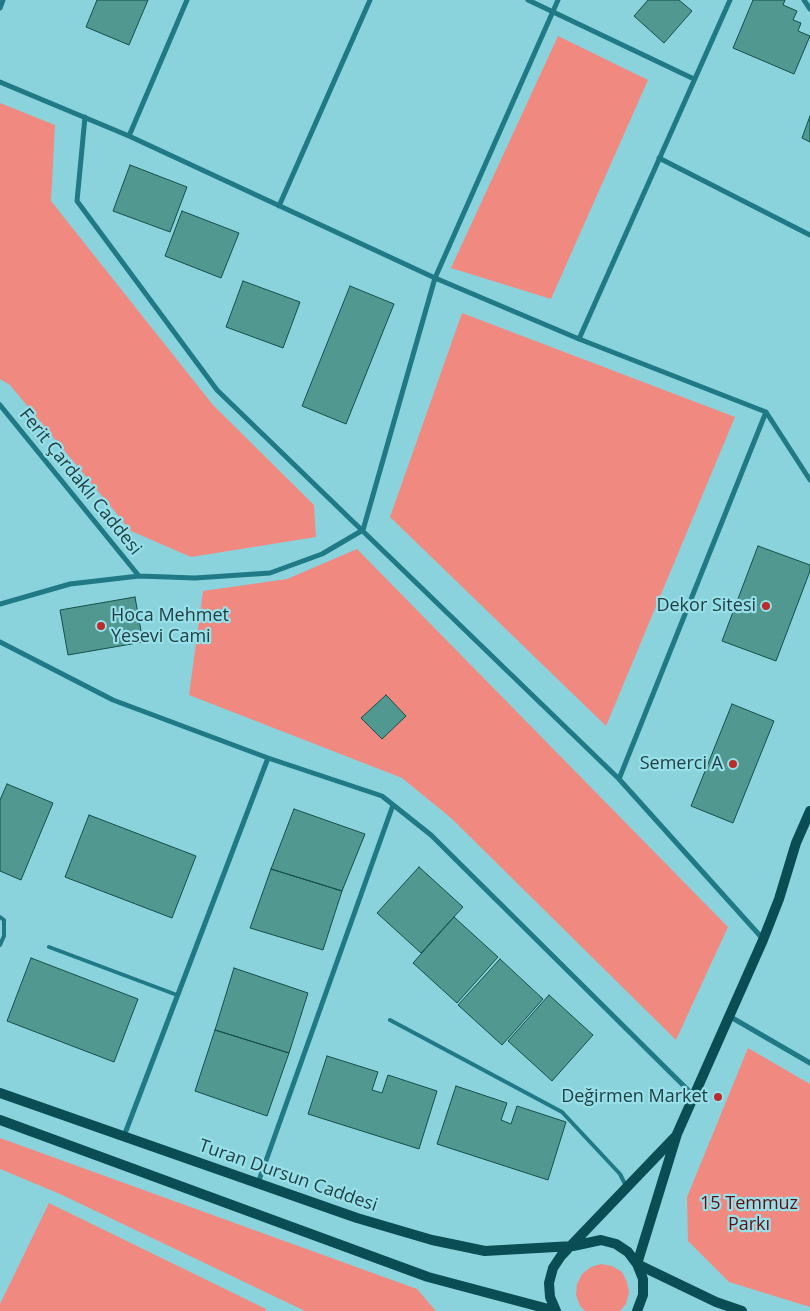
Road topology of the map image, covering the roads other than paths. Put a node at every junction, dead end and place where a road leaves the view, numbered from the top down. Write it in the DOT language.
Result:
graph roads {
  1 [pos="3,0"];
  2 [pos="187,0"];
  3 [pos="370,0"];
  4 [pos="528,0"];
  5 [pos="558,0"];
  6 [pos="730,0"];
  7 [pos="804,0"];
  8 [pos="0,8"];
  9 [pos="810,9"];
  10 [pos="553,11"];
  11 [pos="694,79"];
  12 [pos="0,82"];
  13 [pos="85,117"];
  14 [pos="129,136"];
  15 [pos="659,158"];
  16 [pos="279,206"];
  17 [pos="810,235"];
  18 [pos="435,278"];
  19 [pos="579,339"];
  20 [pos="0,405"];
  21 [pos="766,412"];
  22 [pos="810,480"];
  23 [pos="363,530"];
  24 [pos="139,576"];
  25 [pos="0,604"];
  26 [pos="0,642"];
  27 [pos="268,758"];
  28 [pos="619,779"];
  29 [pos="393,805"];
  30 [pos="810,811"];
  31 [pos="0,917"];
  32 [pos="763,940"];
  33 [pos="0,945"];
  34 [pos="49,947"];
  35 [pos="178,996"];
  36 [pos="729,1016"];
  37 [pos="390,1020"];
  38 [pos="810,1063"];
  39 [pos="0,1093"];
  40 [pos="694,1096"];
  41 [pos="0,1120"];
  42 [pos="677,1134"];
  43 [pos="124,1136"];
  44 [pos="258,1183"];
  45 [pos="627,1188"];
  46 [pos="572,1246"];
  47 [pos="637,1264"];
  48 [pos="556,1311"];
  49 [pos="637,1311"];
  50 [pos="742,1311"];
  1 -- 8 [label="street"];
  2 -- 14 [label="street"];
  3 -- 16 [label="street"];
  4 -- 10 [label="street"];
  5 -- 10 [label="street"];
  6 -- 11 [label="street"];
  7 -- 9 [label="street"];
  10 -- 11 [label="street"];
  10 -- 18 [label="street"];
  11 -- 15 [label="street"];
  12 -- 13 [label="street"];
  13 -- 14 [label="street"];
  13 -- 23 [label="street"];
  14 -- 16 [label="street"];
  15 -- 17 [label="street"];
  15 -- 19 [label="street"];
  16 -- 18 [label="street"];
  18 -- 19 [label="street"];
  18 -- 23 [label="street"];
  19 -- 21 [label="street"];
  20 -- 24 [label="street, Ferit Çardaklı Caddesi"];
  21 -- 22 [label="street"];
  21 -- 28 [label="street"];
  23 -- 24 [label="street"];
  23 -- 28 [label="street"];
  24 -- 25 [label="street"];
  26 -- 27 [label="street"];
  27 -- 29 [label="street"];
  27 -- 35 [label="street"];
  28 -- 32 [label="street"];
  29 -- 40 [label="street"];
  29 -- 44 [label="street"];
  30 -- 32 [label="main road"];
  31 -- 33 [label="lane"];
  32 -- 36 [label="main road"];
  34 -- 35 [label="lane"];
  35 -- 43 [label="street"];
  36 -- 38 [label="street"];
  36 -- 40 [label="main road"];
  37 -- 45 [label="lane"];
  39 -- 43 [label="main road, Turan Dursun Caddesi"];
  40 -- 42 [label="main road"];
  41 -- 48 [label="main road"];
  42 -- 45 [label="main road"];
  42 -- 47 [label="main road"];
  43 -- 44 [label="main road, Turan Dursun Caddesi"];
  44 -- 46 [label="main road, Turan Dursun Caddesi"];
  45 -- 46 [label="main road"];
  46 -- 47 [label="main road, Turan Dursun Caddesi"];
  46 -- 48 [label="main road"];
  47 -- 49 [label="main road"];
  47 -- 50 [label="main road"];
}
